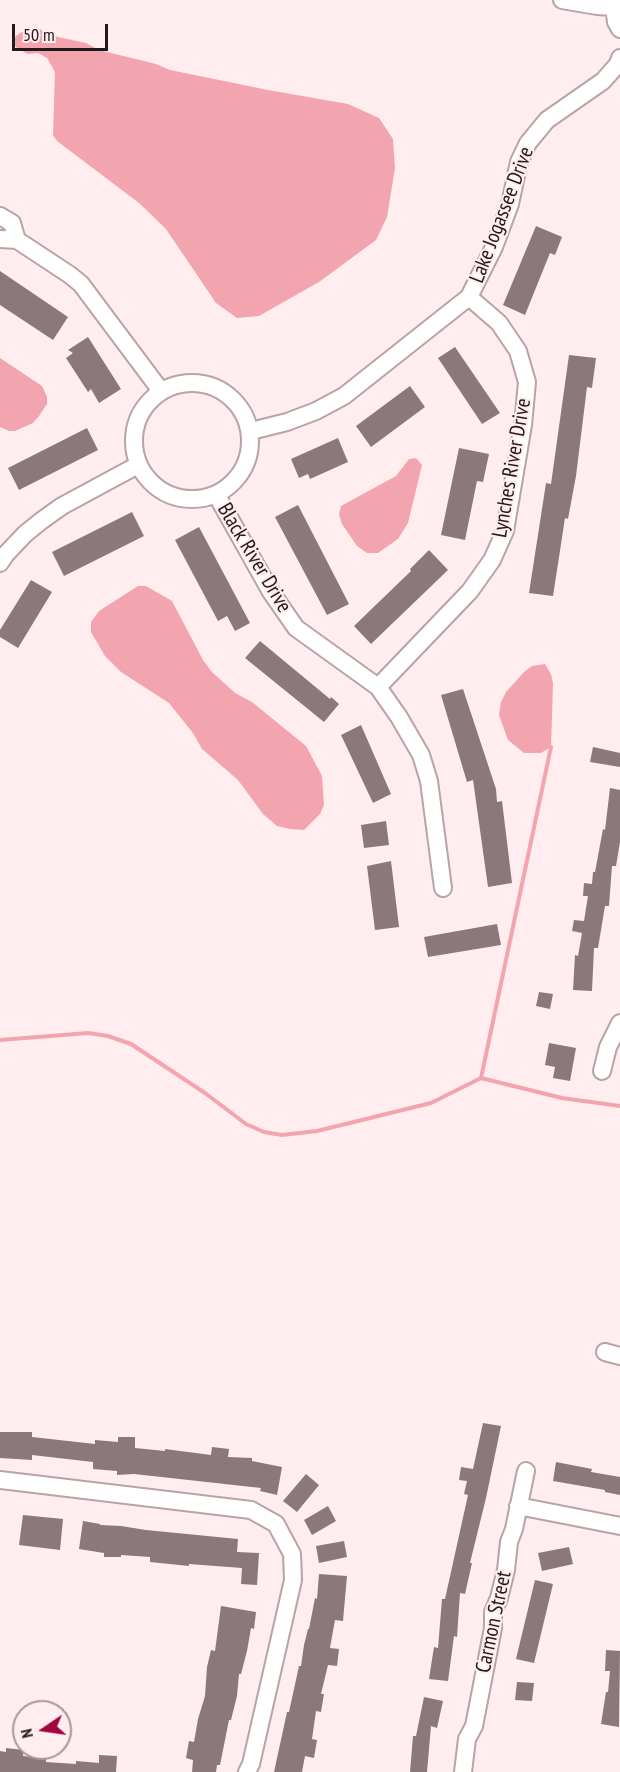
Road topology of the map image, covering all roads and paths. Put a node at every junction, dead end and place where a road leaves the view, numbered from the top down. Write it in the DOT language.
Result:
graph roads {
  1 [pos="562,0"];
  2 [pos="614,3"];
  3 [pos="620,29"];
  4 [pos="620,58"];
  5 [pos="0,216"];
  6 [pos="0,238"];
  7 [pos="17,240"];
  8 [pos="469,297"];
  9 [pos="161,391"];
  10 [pos="251,431"];
  11 [pos="138,465"];
  12 [pos="216,494"];
  13 [pos="2,556"];
  14 [pos="378,687"];
  15 [pos="443,888"];
  16 [pos="620,1023"];
  17 [pos="602,1071"];
  18 [pos="526,1471"];
  19 [pos="0,1480"];
  20 [pos="518,1506"];
  21 [pos="620,1526"];
  22 [pos="247,1772"];
  23 [pos="463,1772"];
  1 -- 2 [label="street"];
  2 -- 3 [label="street"];
  4 -- 8 [label="street, Lake Jogassee Drive"];
  5 -- 7 [label="street"];
  6 -- 7 [label="street"];
  7 -- 9 [label="street"];
  8 -- 10 [label="street, Lake Jogassee Drive"];
  8 -- 14 [label="street, Lynches River Drive"];
  9 -- 10 [label="street"];
  9 -- 11 [label="street"];
  10 -- 12 [label="street"];
  11 -- 12 [label="street"];
  11 -- 13 [label="street"];
  12 -- 14 [label="street, Black River Drive"];
  14 -- 15 [label="street, Black River Drive"];
  16 -- 17 [label="street"];
  18 -- 20 [label="street, Carmon Street"];
  19 -- 22 [label="street"];
  20 -- 21 [label="street"];
  20 -- 23 [label="street, Carmon Street"];
}
